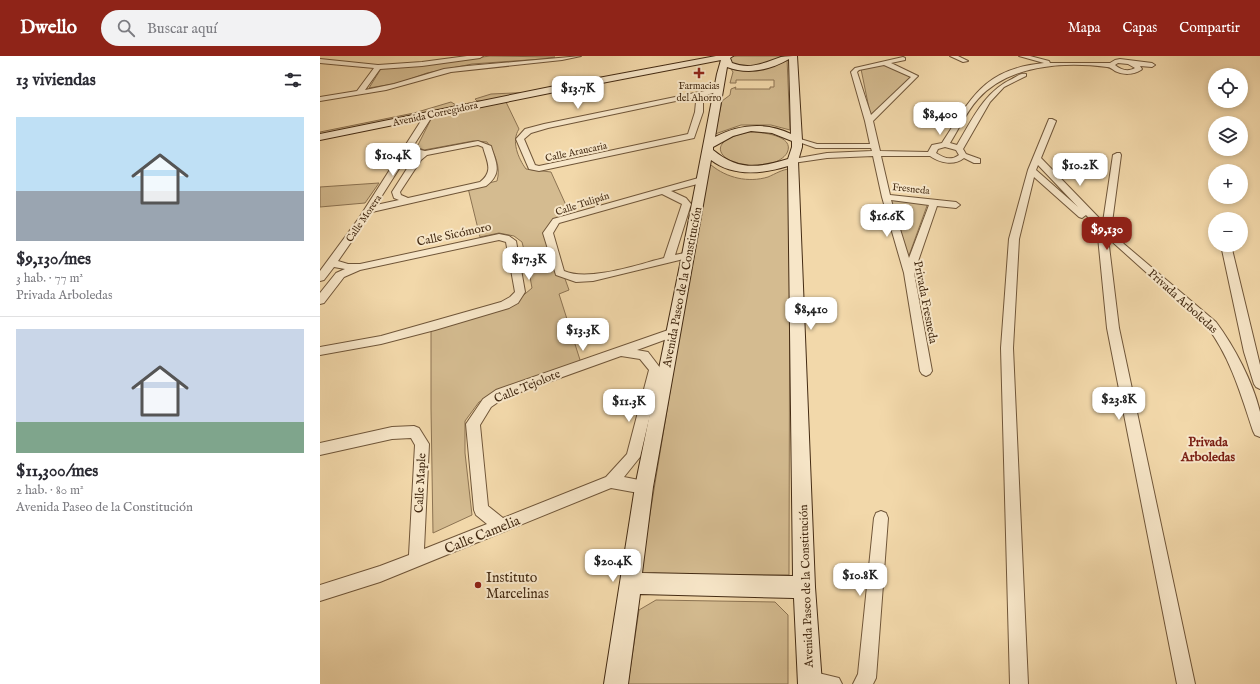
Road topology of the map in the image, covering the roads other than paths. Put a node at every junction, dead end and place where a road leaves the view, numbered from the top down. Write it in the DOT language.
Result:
graph roads {
  1 [pos="480,56"];
  2 [pos="578,56"];
  3 [pos="788,56"];
  4 [pos="793,56"];
  5 [pos="952,56"];
  6 [pos="1022,56"];
  7 [pos="561,58"];
  8 [pos="726,58"];
  9 [pos="903,59"];
  10 [pos="1119,59"];
  11 [pos="320,61"];
  12 [pos="965,61"];
  13 [pos="885,63"];
  14 [pos="1035,63"];
  15 [pos="378,67"];
  16 [pos="1113,67"];
  17 [pos="1136,67"];
  18 [pos="1154,67"];
  19 [pos="992,83"];
  20 [pos="1002,86"];
  21 [pos="719,90"];
  22 [pos="360,92"];
  23 [pos="486,94"];
  24 [pos="475,96"];
  25 [pos="692,96"];
  26 [pos="499,97"];
  27 [pos="320,99"];
  28 [pos="451,101"];
  29 [pos="439,103"];
  30 [pos="483,104"];
  31 [pos="448,111"];
  32 [pos="429,115"];
  33 [pos="1052,120"];
  34 [pos="869,121"];
  35 [pos="321,136"];
  36 [pos="701,140"];
  37 [pos="797,140"];
  38 [pos="945,145"];
  39 [pos="876,149"];
  40 [pos="407,150"];
  41 [pos="934,151"];
  42 [pos="961,152"];
  43 [pos="425,153"];
  44 [pos="1116,155"];
  45 [pos="793,161"];
  46 [pos="977,161"];
  47 [pos="1035,165"];
  48 [pos="702,180"];
  49 [pos="663,191"];
  50 [pos="886,197"];
  51 [pos="407,201"];
  52 [pos="934,202"];
  53 [pos="956,205"];
  54 [pos="368,210"];
  55 [pos="1104,234"];
  56 [pos="1228,252"];
  57 [pos="689,255"];
  58 [pos="669,259"];
  59 [pos="332,263"];
  60 [pos="360,267"];
  61 [pos="909,274"];
  62 [pos="320,278"];
  63 [pos="320,300"];
  64 [pos="674,332"];
  65 [pos="320,351"];
  66 [pos="622,352"];
  67 [pos="926,371"];
  68 [pos="1260,384"];
  69 [pos="1257,412"];
  70 [pos="1260,431"];
  71 [pos="320,449"];
  72 [pos="611,482"];
  73 [pos="644,487"];
  74 [pos="881,518"];
  75 [pos="502,526"];
  76 [pos="416,560"];
  77 [pos="630,583"];
  78 [pos="804,587"];
  79 [pos="320,593"];
  80 [pos="810,682"];
  81 [pos="616,684"];
  82 [pos="833,684"];
  83 [pos="862,684"];
  84 [pos="1019,684"];
  85 [pos="1186,684"];
  1 -- 15 [label="street"];
  2 -- 7 [label="street"];
  3 -- 8 [label="street"];
  4 -- 37 [label="street, Avenida Paseo de la Constitución"];
  5 -- 12 [label="street"];
  6 -- 14 [label="street"];
  7 -- 22 [label="street"];
  8 -- 21 [label="street, Avenida Paseo de la Constitución"];
  8 -- 26 [label="street, Avenida Corregidora"];
  9 -- 13 [label="street"];
  10 -- 16 [label="street"];
  10 -- 17 [label="street"];
  11 -- 15 [label="street"];
  13 -- 34 [label="street, Privada Fresneda"];
  13 -- 34 [label="street"];
  14 -- 16 [label="street"];
  14 -- 19 [label="street"];
  15 -- 22 [label="street"];
  16 -- 17 [label="street"];
  16 -- 20 [label="street"];
  17 -- 18 [label="street"];
  19 -- 20 [label="street"];
  19 -- 38 [label="street"];
  20 -- 42 [label="street"];
  21 -- 25 [label="street, Calle Araucaria"];
  21 -- 36 [label="street, Avenida Paseo de la Constitución"];
  22 -- 27 [label="street"];
  23 -- 26 [label="street, Avenida Corregidora"];
  24 -- 30 [label="street"];
  25 -- 36 [label="street"];
  25 -- 36 [label="street, Calle Araucaria"];
  26 -- 30 [label="street, Avenida Corregidora"];
  28 -- 31 [label="street"];
  29 -- 35 [label="street, Avenida Corregidora"];
  30 -- 31 [label="street, Avenida Corregidora"];
  31 -- 32 [label="street, Avenida Corregidora"];
  32 -- 35 [label="street, Avenida Corregidora"];
  32 -- 40 [label="street, Calle Morera"];
  33 -- 47 [label="street"];
  34 -- 39 [label="street, Privada Fresneda"];
  36 -- 37 [label="street"];
  36 -- 45 [label="street"];
  36 -- 48 [label="street, Avenida Paseo de la Constitución"];
  37 -- 39 [label="street"];
  37 -- 45 [label="street, Avenida Paseo de la Constitución"];
  38 -- 41 [label="street"];
  38 -- 42 [label="street"];
  39 -- 41 [label="street"];
  39 -- 45 [label="street"];
  39 -- 50 [label="street, Privada Fresneda"];
  40 -- 43 [label="street"];
  40 -- 54 [label="street, Calle Morera"];
  41 -- 42 [label="street"];
  42 -- 46 [label="street"];
  43 -- 51 [label="street, Calle Morera"];
  43 -- 51 [label="street"];
  44 -- 55 [label="street"];
  45 -- 78 [label="street, Avenida Paseo de la Constitución"];
  47 -- 55 [label="street, Privada Arboledas"];
  47 -- 84 [label="street"];
  48 -- 49 [label="street, Calle Tulipán"];
  48 -- 57 [label="street, Avenida Paseo de la Constitución"];
  49 -- 58 [label="street"];
  49 -- 58 [label="street, Calle Tulipán"];
  50 -- 52 [label="street, Fresneda"];
  50 -- 61 [label="street, Privada Fresneda"];
  51 -- 54 [label="street"];
  52 -- 53 [label="street, Fresneda"];
  52 -- 61 [label="street, Fresneda"];
  54 -- 59 [label="street, Calle Morera"];
  55 -- 69 [label="street, Privada Arboledas"];
  55 -- 85 [label="street"];
  56 -- 68 [label="street"];
  57 -- 58 [label="street, Calle Tulipán"];
  57 -- 64 [label="street, Avenida Paseo de la Constitución"];
  59 -- 60 [label="street, Calle Sicómoro"];
  59 -- 62 [label="street, Calle Morera"];
  60 -- 63 [label="street"];
  60 -- 65 [label="street, Calle Sicómoro"];
  61 -- 67 [label="street, Privada Fresneda"];
  64 -- 66 [label="street, Calle Tejolote"];
  64 -- 73 [label="street, Avenida Paseo de la Constitución"];
  66 -- 72 [label="street"];
  66 -- 75 [label="street, Calle Tejolote"];
  69 -- 70 [label="street, Privada Arboledas"];
  71 -- 76 [label="street, Calle Maple"];
  72 -- 73 [label="street"];
  72 -- 75 [label="street, Calle Camelia"];
  73 -- 77 [label="street, Avenida Paseo de la Constitución"];
  74 -- 83 [label="street"];
  75 -- 76 [label="street, Calle Camelia"];
  76 -- 79 [label="street, Calle Camelia"];
  77 -- 78 [label="street"];
  77 -- 81 [label="street, Avenida Paseo de la Constitución"];
  78 -- 80 [label="street, Avenida Paseo de la Constitución"];
  80 -- 82 [label="street"];
}
